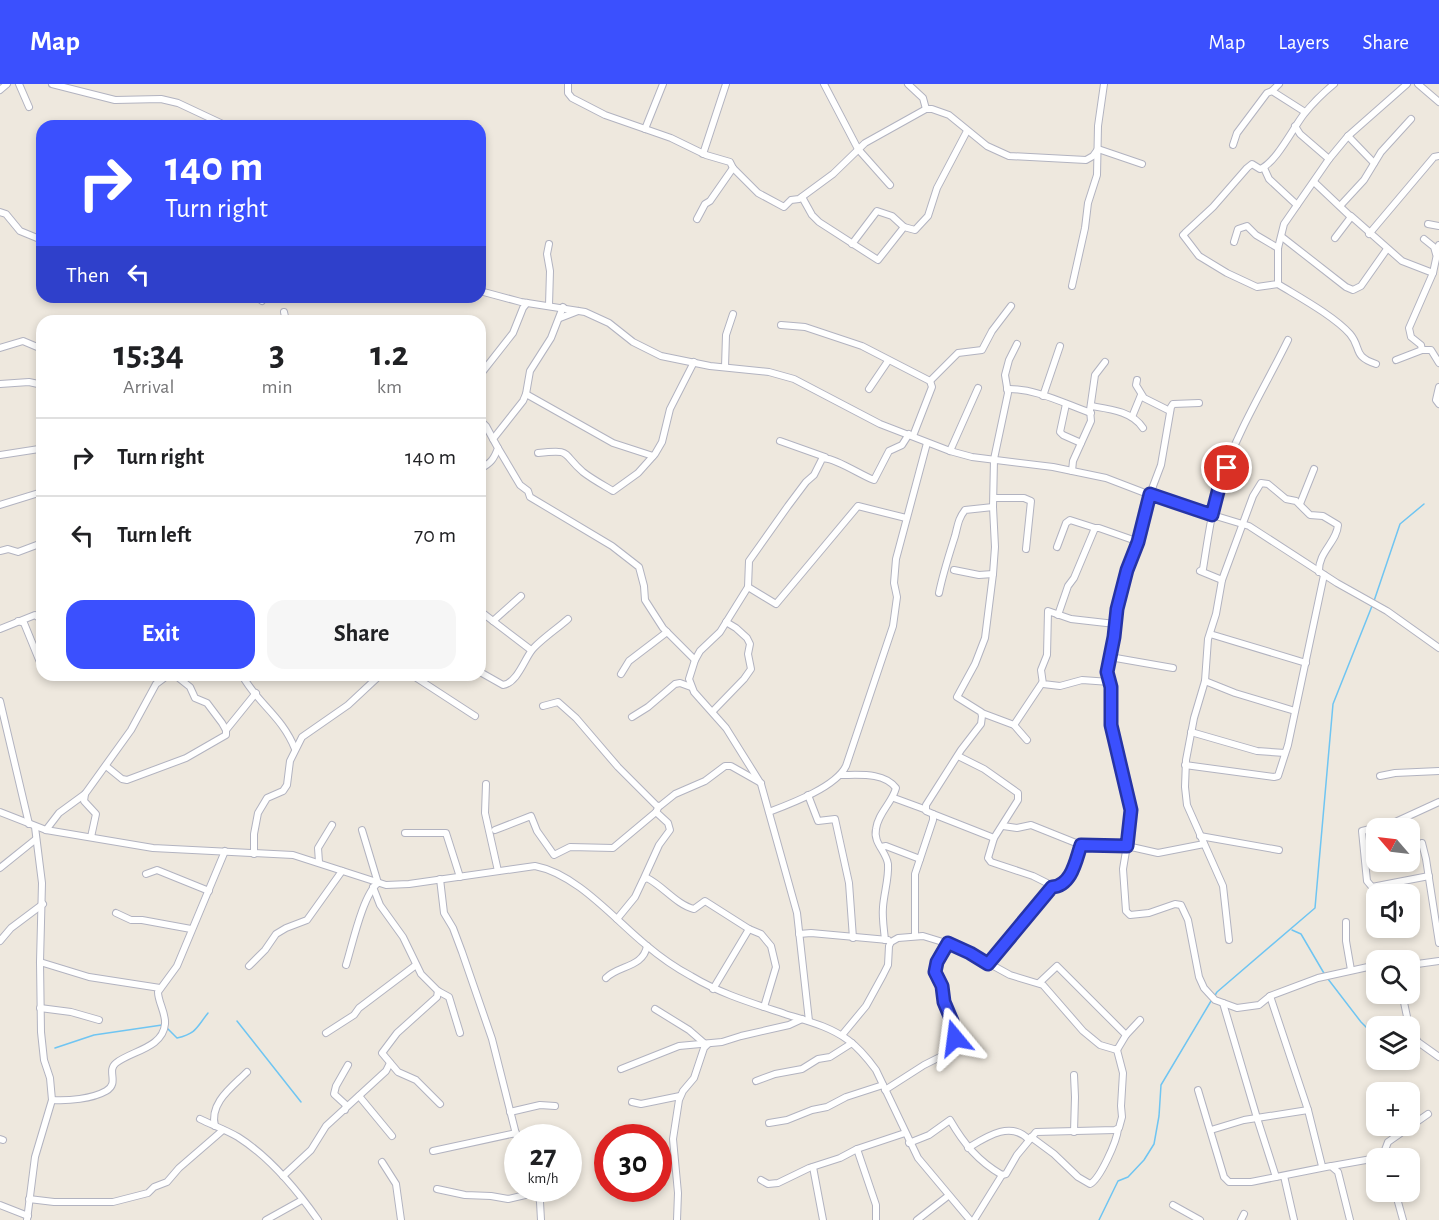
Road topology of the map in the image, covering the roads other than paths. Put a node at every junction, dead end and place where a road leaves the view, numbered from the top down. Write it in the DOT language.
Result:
graph roads {
  1 [pos="7,84"];
  2 [pos="19,84"];
  3 [pos="52,84"];
  4 [pos="568,84"];
  5 [pos="663,84"];
  6 [pos="726,84"];
  7 [pos="824,84"];
  8 [pos="908,84"];
  9 [pos="1104,84"];
  10 [pos="1279,84"];
  11 [pos="1334,84"];
  12 [pos="1407,84"];
  13 [pos="1418,84"];
  14 [pos="0,90"];
  15 [pos="1272,92"];
  16 [pos="1439,102"];
  17 [pos="29,108"];
  18 [pos="926,109"];
  19 [pos="1305,112"];
  20 [pos="1411,119"];
  21 [pos="214,120"];
  22 [pos="1295,126"];
  23 [pos="645,129"];
  24 [pos="967,131"];
  25 [pos="1348,136"];
  26 [pos="1233,145"];
  27 [pos="858,149"];
  28 [pos="1098,149"];
  29 [pos="703,154"];
  30 [pos="1439,156"];
  31 [pos="1329,159"];
  32 [pos="1374,163"];
  33 [pos="1142,164"];
  34 [pos="733,168"];
  35 [pos="1264,168"];
  36 [pos="1314,182"];
  37 [pos="890,185"];
  38 [pos="802,197"];
  39 [pos="1297,205"];
  40 [pos="1340,206"];
  41 [pos="0,212"];
  42 [pos="1351,216"];
  43 [pos="698,219"];
  44 [pos="1428,224"];
  45 [pos="1439,226"];
  46 [pos="904,227"];
  47 [pos="1369,234"];
  48 [pos="1282,237"];
  49 [pos="36,238"];
  50 [pos="1335,238"];
  51 [pos="1424,239"];
  52 [pos="1234,242"];
  53 [pos="549,244"];
  54 [pos="852,244"];
  55 [pos="1439,245"];
  56 [pos="1278,248"];
  57 [pos="1387,249"];
  58 [pos="1438,258"];
  59 [pos="1433,273"];
  60 [pos="1278,284"];
  61 [pos="1072,286"];
  62 [pos="486,293"];
  63 [pos="527,303"];
  64 [pos="549,305"];
  65 [pos="1011,306"];
  66 [pos="563,308"];
  67 [pos="578,310"];
  68 [pos="284,312"];
  69 [pos="733,314"];
  70 [pos="285,315"];
  71 [pos="560,318"];
  72 [pos="781,325"];
  73 [pos="1288,340"];
  74 [pos="1017,344"];
  75 [pos="36,346"];
  76 [pos="1060,346"];
  77 [pos="0,348"];
  78 [pos="1422,350"];
  79 [pos="1436,356"];
  80 [pos="1396,360"];
  81 [pos="888,361"];
  82 [pos="694,362"];
  83 [pos="1105,362"];
  84 [pos="1439,363"];
  85 [pos="1376,364"];
  86 [pos="486,367"];
  87 [pos="725,367"];
  88 [pos="1137,380"];
  89 [pos="930,381"];
  90 [pos="0,384"];
  91 [pos="36,384"];
  92 [pos="1439,387"];
  93 [pos="978,388"];
  94 [pos="868,389"];
  95 [pos="1007,389"];
  96 [pos="526,394"];
  97 [pos="1141,395"];
  98 [pos="1043,396"];
  99 [pos="1066,404"];
  100 [pos="1199,404"];
  101 [pos="1439,404"];
  102 [pos="1091,410"];
  103 [pos="1170,411"];
  104 [pos="1132,417"];
  105 [pos="486,426"];
  106 [pos="1143,428"];
  107 [pos="911,435"];
  108 [pos="493,439"];
  109 [pos="780,441"];
  110 [pos="927,443"];
  111 [pos="1081,443"];
  112 [pos="498,448"];
  113 [pos="36,449"];
  114 [pos="950,451"];
  115 [pos="538,453"];
  116 [pos="0,455"];
  117 [pos="652,456"];
  118 [pos="826,457"];
  119 [pos="994,459"];
  120 [pos="486,465"];
  121 [pos="1314,469"];
  122 [pos="1072,471"];
  123 [pos="36,494"];
  124 [pos="1150,494"];
  125 [pos="994,498"];
  126 [pos="1300,504"];
  127 [pos="0,505"];
  128 [pos="993,507"];
  129 [pos="1212,515"];
  130 [pos="906,518"];
  131 [pos="1244,524"];
  132 [pos="1095,528"];
  133 [pos="1138,542"];
  134 [pos="36,545"];
  135 [pos="1057,547"];
  136 [pos="1026,549"];
  137 [pos="0,551"];
  138 [pos="954,570"];
  139 [pos="1322,573"];
  140 [pos="993,574"];
  141 [pos="1222,580"];
  142 [pos="748,587"];
  143 [pos="939,593"];
  144 [pos="521,596"];
  145 [pos="35,615"];
  146 [pos="1058,615"];
  147 [pos="486,616"];
  148 [pos="568,619"];
  149 [pos="18,621"];
  150 [pos="493,621"];
  151 [pos="726,622"];
  152 [pos="1115,624"];
  153 [pos="0,629"];
  154 [pos="667,632"];
  155 [pos="1210,634"];
  156 [pos="1439,648"];
  157 [pos="531,650"];
  158 [pos="36,652"];
  159 [pos="1110,657"];
  160 [pos="695,660"];
  161 [pos="1306,663"];
  162 [pos="1173,668"];
  163 [pos="621,674"];
  164 [pos="486,675"];
  165 [pos="160,681"];
  166 [pos="184,681"];
  167 [pos="247,681"];
  168 [pos="372,681"];
  169 [pos="421,681"];
  170 [pos="1205,681"];
  171 [pos="1110,682"];
  172 [pos="1042,683"];
  173 [pos="691,687"];
  174 [pos="256,693"];
  175 [pos="0,700"];
  176 [pos="543,706"];
  177 [pos="713,711"];
  178 [pos="1295,711"];
  179 [pos="982,714"];
  180 [pos="475,716"];
  181 [pos="632,717"];
  182 [pos="1014,725"];
  183 [pos="226,730"];
  184 [pos="1191,732"];
  185 [pos="1027,740"];
  186 [pos="296,749"];
  187 [pos="1285,753"];
  188 [pos="958,756"];
  189 [pos="1185,765"];
  190 [pos="106,766"];
  191 [pos="1439,771"];
  192 [pos="841,775"];
  193 [pos="1380,776"];
  194 [pos="486,784"];
  195 [pos="761,784"];
  196 [pos="85,794"];
  197 [pos="808,795"];
  198 [pos="894,798"];
  199 [pos="1439,802"];
  200 [pos="658,809"];
  201 [pos="924,809"];
  202 [pos="0,812"];
  203 [pos="769,812"];
  204 [pos="933,814"];
  205 [pos="332,825"];
  206 [pos="32,826"];
  207 [pos="1003,826"];
  208 [pos="46,830"];
  209 [pos="362,830"];
  210 [pos="495,830"];
  211 [pos="405,833"];
  212 [pos="1200,836"];
  213 [pos="91,837"];
  214 [pos="36,838"];
  215 [pos="994,838"];
  216 [pos="1422,843"];
  217 [pos="1204,844"];
  218 [pos="1081,845"];
  219 [pos="1127,846"];
  220 [pos="881,847"];
  221 [pos="1278,850"];
  222 [pos="225,851"];
  223 [pos="254,854"];
  224 [pos="920,859"];
  225 [pos="319,862"];
  226 [pos="0,868"];
  227 [pos="342,871"];
  228 [pos="498,871"];
  229 [pos="146,874"];
  230 [pos="1429,876"];
  231 [pos="460,877"];
  232 [pos="644,878"];
  233 [pos="440,879"];
  234 [pos="375,885"];
  235 [pos="1052,887"];
  236 [pos="209,891"];
  237 [pos="1436,899"];
  238 [pos="43,904"];
  239 [pos="116,914"];
  240 [pos="617,919"];
  241 [pos="1346,922"];
  242 [pos="192,929"];
  243 [pos="749,929"];
  244 [pos="799,934"];
  245 [pos="915,936"];
  246 [pos="853,938"];
  247 [pos="889,940"];
  248 [pos="1229,940"];
  249 [pos="0,941"];
  250 [pos="948,943"];
  251 [pos="1439,943"];
  252 [pos="647,946"];
  253 [pos="1439,961"];
  254 [pos="40,962"];
  255 [pos="416,964"];
  256 [pos="988,964"];
  257 [pos="1420,964"];
  258 [pos="345,965"];
  259 [pos="249,966"];
  260 [pos="1366,967"];
  261 [pos="1351,970"];
  262 [pos="606,978"];
  263 [pos="1039,983"];
  264 [pos="160,988"];
  265 [pos="713,988"];
  266 [pos="438,991"];
  267 [pos="1270,996"];
  268 [pos="1223,1003"];
  269 [pos="764,1007"];
  270 [pos="40,1008"];
  271 [pos="655,1009"];
  272 [pos="99,1020"];
  273 [pos="806,1020"];
  274 [pos="1140,1020"];
  275 [pos="326,1033"];
  276 [pos="460,1033"];
  277 [pos="842,1035"];
  278 [pos="1126,1035"];
  279 [pos="852,1043"];
  280 [pos="1420,1043"];
  281 [pos="706,1044"];
  282 [pos="1117,1050"];
  283 [pos="1439,1057"];
  284 [pos="390,1063"];
  285 [pos="348,1065"];
  286 [pos="621,1069"];
  287 [pos="247,1072"];
  288 [pos="1074,1076"];
  289 [pos="756,1081"];
  290 [pos="884,1088"];
  291 [pos="1198,1090"];
  292 [pos="359,1096"];
  293 [pos="680,1096"];
  294 [pos="52,1100"];
  295 [pos="632,1102"];
  296 [pos="440,1104"];
  297 [pos="555,1106"];
  298 [pos="345,1110"];
  299 [pos="1308,1110"];
  300 [pos="510,1112"];
  301 [pos="1428,1114"];
  302 [pos="1257,1118"];
  303 [pos="200,1119"];
  304 [pos="769,1123"];
  305 [pos="513,1124"];
  306 [pos="215,1126"];
  307 [pos="1118,1129"];
  308 [pos="223,1130"];
  309 [pos="1211,1130"];
  310 [pos="1074,1132"];
  311 [pos="905,1133"];
  312 [pos="392,1136"];
  313 [pos="504,1136"];
  314 [pos="1030,1139"];
  315 [pos="909,1143"];
  316 [pos="968,1148"];
  317 [pos="1384,1148"];
  318 [pos="857,1149"];
  319 [pos="434,1151"];
  320 [pos="1366,1161"];
  321 [pos="382,1162"];
  322 [pos="1322,1166"];
  323 [pos="1331,1166"];
  324 [pos="813,1167"];
  325 [pos="1002,1175"];
  326 [pos="283,1176"];
  327 [pos="1280,1177"];
  328 [pos="761,1180"];
  329 [pos="436,1189"];
  330 [pos="948,1196"];
  331 [pos="29,1198"];
  332 [pos="504,1198"];
  333 [pos="302,1200"];
  334 [pos="539,1202"];
  335 [pos="1398,1202"];
  336 [pos="0,1205"];
  337 [pos="1173,1205"];
  338 [pos="27,1218"];
  339 [pos="266,1220"];
  340 [pos="318,1220"];
  341 [pos="401,1220"];
  342 [pos="541,1220"];
  343 [pos="677,1220"];
  344 [pos="823,1220"];
  345 [pos="876,1220"];
  346 [pos="917,1220"];
  347 [pos="972,1220"];
  348 [pos="1200,1220"];
  349 [pos="1294,1220"];
  350 [pos="1350,1220"];
  351 [pos="1403,1220"];
  1 -- 14 [label="street"];
  2 -- 17 [label="street"];
  3 -- 21 [label="street"];
  4 -- 23 [label="street"];
  5 -- 23 [label="street"];
  6 -- 29 [label="street"];
  7 -- 27 [label="street"];
  8 -- 18 [label="street"];
  9 -- 28 [label="street"];
  10 -- 15 [label="street"];
  11 -- 19 [label="street"];
  12 -- 25 [label="street"];
  13 -- 16 [label="street"];
  15 -- 19 [label="street"];
  15 -- 26 [label="street"];
  18 -- 24 [label="street"];
  18 -- 27 [label="street"];
  19 -- 22 [label="street"];
  20 -- 32 [label="street"];
  22 -- 31 [label="street"];
  22 -- 35 [label="street"];
  23 -- 29 [label="street"];
  24 -- 28 [label="street"];
  24 -- 46 [label="street"];
  25 -- 31 [label="street"];
  25 -- 32 [label="street"];
  27 -- 37 [label="street"];
  27 -- 38 [label="street"];
  28 -- 33 [label="street"];
  28 -- 61 [label="street"];
  29 -- 34 [label="street"];
  30 -- 47 [label="street"];
  31 -- 36 [label="street"];
  32 -- 40 [label="street"];
  34 -- 38 [label="street"];
  34 -- 43 [label="street"];
  35 -- 39 [label="street"];
  35 -- 60 [label="street"];
  36 -- 39 [label="street"];
  36 -- 40 [label="street"];
  38 -- 54 [label="street"];
  39 -- 48 [label="street"];
  40 -- 42 [label="street"];
  41 -- 49 [label="street"];
  42 -- 47 [label="street"];
  42 -- 50 [label="street"];
  44 -- 45 [label="street"];
  46 -- 54 [label="street"];
  46 -- 54 [label="street"];
  47 -- 57 [label="street"];
  48 -- 56 [label="street"];
  48 -- 57 [label="street"];
  51 -- 58 [label="street"];
  52 -- 56 [label="street"];
  53 -- 64 [label="street"];
  55 -- 58 [label="street"];
  56 -- 60 [label="street"];
  57 -- 59 [label="street"];
  58 -- 59 [label="street"];
  59 -- 78 [label="street"];
  60 -- 85 [label="street"];
  62 -- 63 [label="street"];
  63 -- 64 [label="street"];
  63 -- 86 [label="street"];
  64 -- 66 [label="street"];
  65 -- 89 [label="street"];
  66 -- 67 [label="street"];
  66 -- 71 [label="street"];
  67 -- 71 [label="street"];
  67 -- 82 [label="street"];
  68 -- 70 [label="street"];
  69 -- 87 [label="street"];
  71 -- 96 [label="street"];
  72 -- 81 [label="street"];
  73 -- 129 [label="street"];
  74 -- 95 [label="street"];
  75 -- 77 [label="street"];
  76 -- 98 [label="street"];
  78 -- 79 [label="street"];
  78 -- 80 [label="street"];
  79 -- 84 [label="street"];
  81 -- 89 [label="street"];
  81 -- 94 [label="street"];
  82 -- 87 [label="street"];
  82 -- 117 [label="street"];
  83 -- 102 [label="street"];
  87 -- 107 [label="street"];
  88 -- 97 [label="street"];
  89 -- 107 [label="street"];
  90 -- 91 [label="street"];
  92 -- 101 [label="street"];
  93 -- 114 [label="street"];
  95 -- 98 [label="street"];
  95 -- 119 [label="street"];
  96 -- 108 [label="street"];
  96 -- 117 [label="street"];
  97 -- 103 [label="street"];
  97 -- 104 [label="street"];
  98 -- 99 [label="street"];
  99 -- 102 [label="street"];
  99 -- 111 [label="street"];
  100 -- 103 [label="street"];
  102 -- 104 [label="street"];
  102 -- 111 [label="street"];
  103 -- 124 [label="street"];
  104 -- 106 [label="street"];
  105 -- 108 [label="street"];
  107 -- 110 [label="street"];
  107 -- 118 [label="street"];
  108 -- 112 [label="street"];
  109 -- 118 [label="street"];
  110 -- 114 [label="street"];
  110 -- 130 [label="street"];
  111 -- 122 [label="street"];
  112 -- 120 [label="street"];
  112 -- 154 [label="street"];
  113 -- 116 [label="street"];
  114 -- 119 [label="street"];
  115 -- 117 [label="street"];
  118 -- 142 [label="street"];
  119 -- 122 [label="street"];
  119 -- 125 [label="street"];
  121 -- 126 [label="street"];
  122 -- 124 [label="street"];
  123 -- 127 [label="street"];
  124 -- 129 [label="street"];
  124 -- 133 [label="street"];
  125 -- 128 [label="street"];
  125 -- 136 [label="street"];
  126 -- 131 [label="street"];
  126 -- 139 [label="street"];
  128 -- 140 [label="street"];
  128 -- 143 [label="street"];
  129 -- 131 [label="street"];
  129 -- 141 [label="street"];
  130 -- 142 [label="street"];
  130 -- 192 [label="street"];
  131 -- 139 [label="street"];
  131 -- 141 [label="street"];
  132 -- 133 [label="street"];
  132 -- 135 [label="street"];
  132 -- 146 [label="street"];
  133 -- 152 [label="street"];
  134 -- 137 [label="street"];
  138 -- 140 [label="street"];
  139 -- 156 [label="street"];
  139 -- 161 [label="street"];
  140 -- 179 [label="street"];
  141 -- 155 [label="street"];
  142 -- 151 [label="street"];
  144 -- 150 [label="street"];
  145 -- 149 [label="street"];
  146 -- 152 [label="street"];
  146 -- 172 [label="street"];
  147 -- 150 [label="street"];
  148 -- 157 [label="street"];
  149 -- 153 [label="street"];
  149 -- 158 [label="street"];
  150 -- 157 [label="street"];
  151 -- 160 [label="street"];
  151 -- 177 [label="street"];
  152 -- 159 [label="street"];
  154 -- 160 [label="street"];
  154 -- 163 [label="street"];
  155 -- 161 [label="street"];
  155 -- 170 [label="street"];
  157 -- 164 [label="street"];
  159 -- 162 [label="street"];
  159 -- 171 [label="street"];
  160 -- 173 [label="street"];
  161 -- 178 [label="street"];
  165 -- 190 [label="street"];
  166 -- 183 [label="street"];
  167 -- 174 [label="street"];
  168 -- 186 [label="street"];
  169 -- 180 [label="street"];
  170 -- 178 [label="street"];
  170 -- 184 [label="street"];
  171 -- 172 [label="street"];
  171 -- 219 [label="street"];
  172 -- 182 [label="street"];
  173 -- 177 [label="street"];
  173 -- 181 [label="street"];
  174 -- 183 [label="street"];
  174 -- 186 [label="street"];
  175 -- 206 [label="street"];
  176 -- 200 [label="street"];
  177 -- 195 [label="street"];
  178 -- 187 [label="street"];
  179 -- 182 [label="street"];
  179 -- 188 [label="street"];
  182 -- 185 [label="street"];
  183 -- 190 [label="street"];
  184 -- 187 [label="street"];
  184 -- 189 [label="street"];
  186 -- 223 [label="street"];
  187 -- 189 [label="street"];
  188 -- 201 [label="street"];
  188 -- 207 [label="street"];
  189 -- 212 [label="street"];
  190 -- 196 [label="street"];
  191 -- 193 [label="street"];
  192 -- 197 [label="street"];
  192 -- 198 [label="street"];
  194 -- 228 [label="street"];
  195 -- 200 [label="street"];
  195 -- 203 [label="street"];
  196 -- 208 [label="street"];
  196 -- 213 [label="street"];
  197 -- 203 [label="street"];
  197 -- 246 [label="street"];
  198 -- 201 [label="street"];
  198 -- 220 [label="street"];
  199 -- 230 [label="street"];
  200 -- 210 [label="street"];
  200 -- 232 [label="street"];
  201 -- 204 [label="street"];
  202 -- 206 [label="street"];
  203 -- 244 [label="street"];
  204 -- 215 [label="street"];
  204 -- 224 [label="street"];
  205 -- 225 [label="street"];
  206 -- 208 [label="street"];
  206 -- 214 [label="street"];
  207 -- 215 [label="street"];
  207 -- 218 [label="street"];
  208 -- 213 [label="street"];
  209 -- 234 [label="street"];
  211 -- 231 [label="street"];
  212 -- 217 [label="street"];
  212 -- 221 [label="street"];
  213 -- 222 [label="street"];
  214 -- 226 [label="street"];
  214 -- 238 [label="street"];
  215 -- 235 [label="street"];
  216 -- 230 [label="street"];
  217 -- 219 [label="street"];
  217 -- 248 [label="street"];
  218 -- 219 [label="street"];
  218 -- 235 [label="street"];
  219 -- 268 [label="street"];
  220 -- 224 [label="street"];
  220 -- 247 [label="street"];
  222 -- 223 [label="street"];
  222 -- 236 [label="street"];
  223 -- 225 [label="street"];
  224 -- 245 [label="street"];
  225 -- 227 [label="street"];
  227 -- 234 [label="street"];
  227 -- 259 [label="street"];
  228 -- 231 [label="street"];
  228 -- 240 [label="street"];
  229 -- 236 [label="street"];
  230 -- 237 [label="street"];
  231 -- 233 [label="street"];
  232 -- 240 [label="street"];
  232 -- 243 [label="street"];
  233 -- 234 [label="street"];
  233 -- 300 [label="street"];
  234 -- 255 [label="street"];
  234 -- 258 [label="street"];
  235 -- 256 [label="street"];
  236 -- 242 [label="street"];
  237 -- 251 [label="street"];
  238 -- 249 [label="street"];
  238 -- 254 [label="street"];
  239 -- 242 [label="street"];
  240 -- 252 [label="street"];
  241 -- 261 [label="street"];
  242 -- 264 [label="street"];
  243 -- 265 [label="street"];
  243 -- 269 [label="street"];
  244 -- 246 [label="street"];
  244 -- 273 [label="street"];
  245 -- 247 [label="street"];
  245 -- 250 [label="street"];
  246 -- 247 [label="street"];
  247 -- 277 [label="street"];
  250 -- 256 [label="street"];
  250 -- 290 [label="street"];
  252 -- 262 [label="street"];
  252 -- 265 [label="street"];
  253 -- 257 [label="street"];
  254 -- 264 [label="street"];
  254 -- 270 [label="street"];
  255 -- 266 [label="street"];
  255 -- 275 [label="street"];
  256 -- 263 [label="street"];
  260 -- 261 [label="street"];
  261 -- 267 [label="street"];
  263 -- 278 [label="street"];
  263 -- 282 [label="street"];
  264 -- 294 [label="street"];
  265 -- 269 [label="street"];
  266 -- 276 [label="street"];
  266 -- 284 [label="street"];
  267 -- 268 [label="street"];
  267 -- 299 [label="street"];
  268 -- 302 [label="street"];
  269 -- 273 [label="street"];
  270 -- 272 [label="street"];
  270 -- 294 [label="street"];
  271 -- 281 [label="street"];
  273 -- 277 [label="street"];
  273 -- 281 [label="street"];
  274 -- 278 [label="street"];
  277 -- 279 [label="street"];
  278 -- 282 [label="street"];
  279 -- 289 [label="street"];
  279 -- 290 [label="street"];
  280 -- 283 [label="street"];
  281 -- 286 [label="street"];
  281 -- 293 [label="street"];
  282 -- 307 [label="street"];
  284 -- 292 [label="street"];
  284 -- 296 [label="street"];
  285 -- 298 [label="street"];
  287 -- 306 [label="street"];
  288 -- 310 [label="street"];
  290 -- 304 [label="street"];
  290 -- 311 [label="street"];
  291 -- 309 [label="street"];
  292 -- 298 [label="street"];
  292 -- 312 [label="street"];
  293 -- 295 [label="street"];
  293 -- 343 [label="street"];
  294 -- 331 [label="street"];
  297 -- 300 [label="street"];
  298 -- 326 [label="street"];
  299 -- 302 [label="street"];
  299 -- 322 [label="street"];
  300 -- 305 [label="street"];
  301 -- 317 [label="street"];
  302 -- 309 [label="street"];
  302 -- 327 [label="street"];
  303 -- 306 [label="street"];
  306 -- 308 [label="street"];
  307 -- 310 [label="street"];
  307 -- 314 [label="street"];
  308 -- 326 [label="street"];
  308 -- 331 [label="street"];
  309 -- 327 [label="street"];
  310 -- 314 [label="street"];
  311 -- 315 [label="street"];
  311 -- 318 [label="street"];
  313 -- 319 [label="street"];
  314 -- 316 [label="street"];
  314 -- 325 [label="street"];
  315 -- 316 [label="street"];
  315 -- 330 [label="street"];
  316 -- 325 [label="street"];
  318 -- 324 [label="street"];
  318 -- 345 [label="street"];
  320 -- 323 [label="street"];
  321 -- 341 [label="street"];
  322 -- 323 [label="street"];
  322 -- 327 [label="street"];
  323 -- 350 [label="street"];
  324 -- 328 [label="street"];
  324 -- 344 [label="street"];
  325 -- 347 [label="street"];
  326 -- 333 [label="street"];
  327 -- 349 [label="street"];
  329 -- 332 [label="street"];
  330 -- 346 [label="street"];
  330 -- 347 [label="street"];
  331 -- 338 [label="street"];
  333 -- 339 [label="street"];
  333 -- 340 [label="street"];
  334 -- 342 [label="street"];
  335 -- 351 [label="street"];
  336 -- 338 [label="street"];
  337 -- 348 [label="street"];
}
